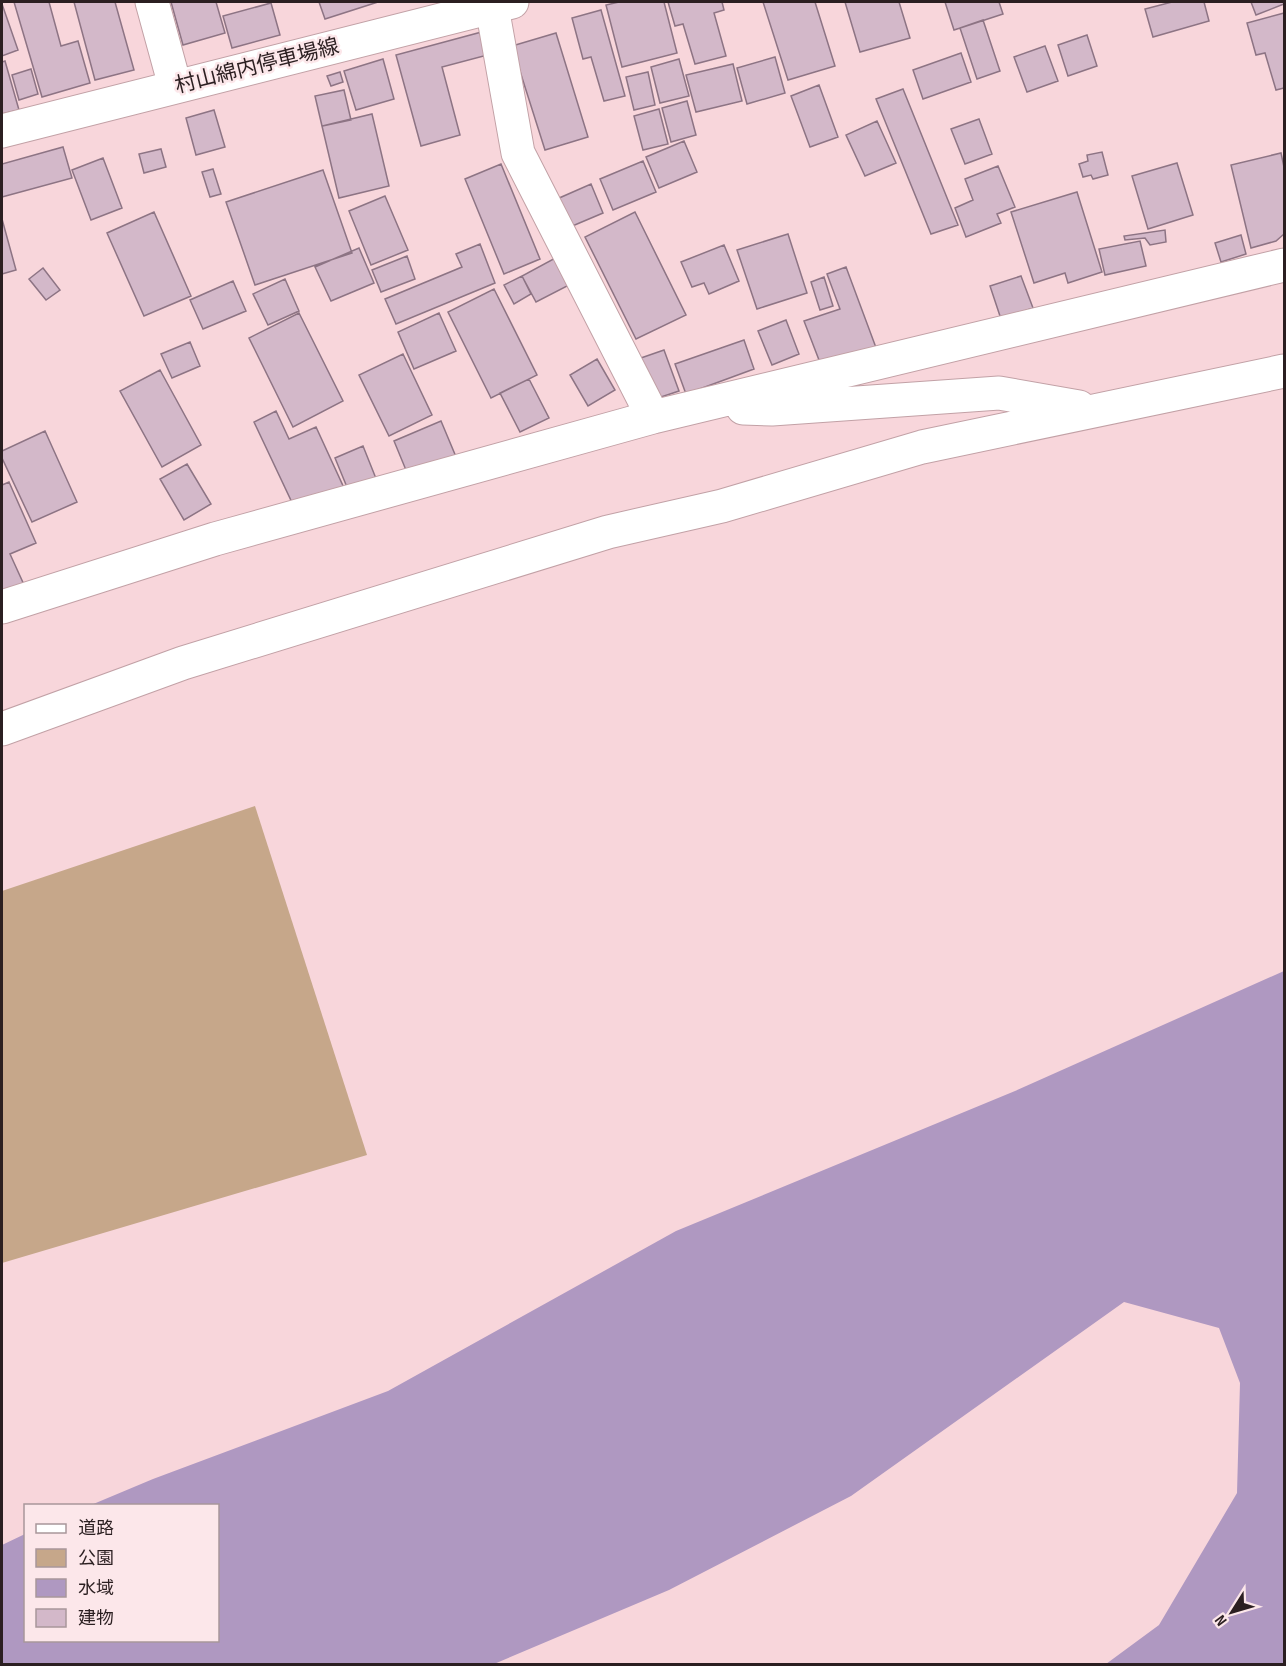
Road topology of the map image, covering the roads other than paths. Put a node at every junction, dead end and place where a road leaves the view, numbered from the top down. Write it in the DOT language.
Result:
graph roads {
  1 [pos="152,2"];
  2 [pos="502,4"];
  3 [pos="175,86"];
  4 [pos="2,132"];
  5 [pos="1284,265"];
  6 [pos="1284,371"];
  7 [pos="702,405"];
  8 [pos="1099,410"];
  9 [pos="653,417"];
  10 [pos="2,607"];
  11 [pos="2,729"];
  1 -- 3 [label="street"];
  2 -- 3 [label="street, 村山綿内停車場線"];
  2 -- 9 [label="street"];
  3 -- 4 [label="street, 村山綿内停車場線"];
  5 -- 7 [label="street"];
  6 -- 8 [label="street"];
  7 -- 8 [label="street"];
  7 -- 9 [label="street"];
  8 -- 11 [label="street"];
  9 -- 10 [label="street"];
}
